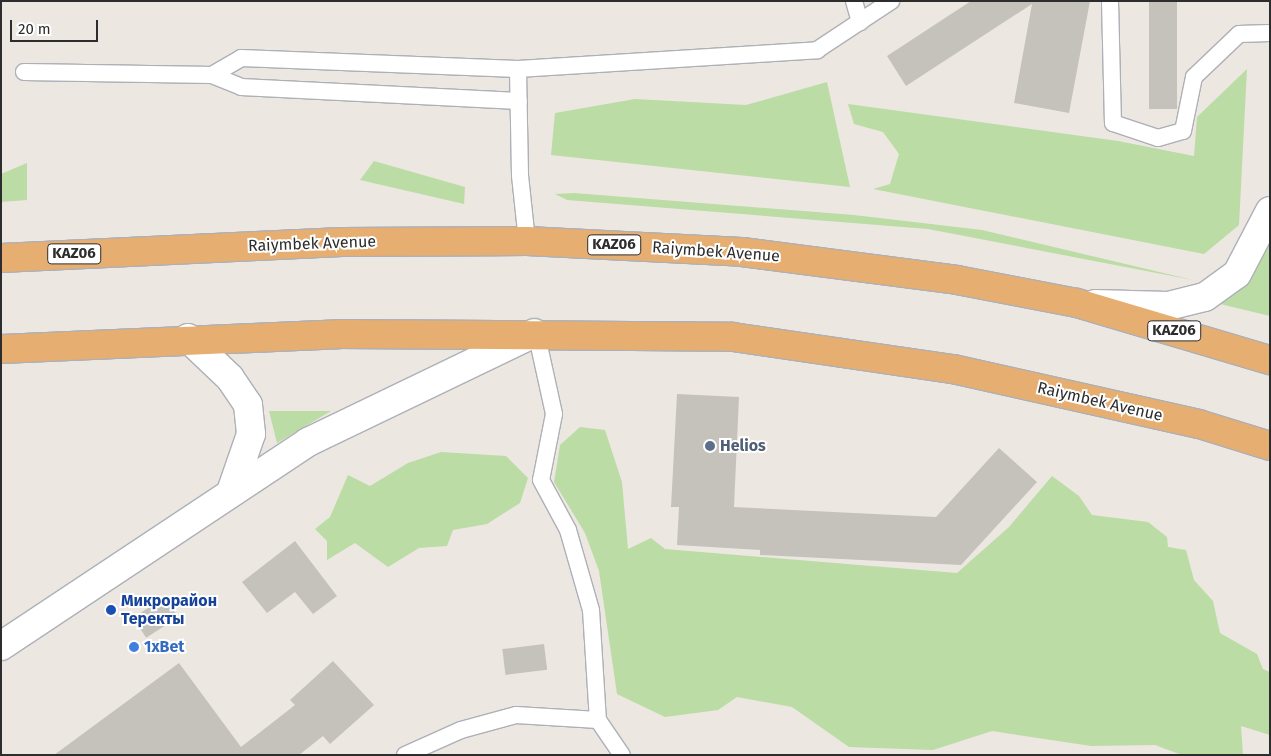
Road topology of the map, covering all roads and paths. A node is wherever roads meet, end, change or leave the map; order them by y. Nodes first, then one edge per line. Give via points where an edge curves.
1 (854, 1) edge
2 (891, 1) edge
3 (1110, 1) edge
4 (860, 22) junction
5 (1270, 33) edge
6 (518, 69) junction
7 (24, 72) dead end
8 (212, 75) junction
9 (519, 101) junction
10 (1270, 212) edge
11 (527, 241) junction
12 (1, 258) edge
13 (1077, 304) junction
14 (536, 332) junction
15 (188, 338) junction
16 (1, 349) edge
17 (1270, 360) edge
18 (1270, 446) edge
19 (232, 489) junction
20 (1, 646) edge
21 (598, 720) junction
22 (406, 755) edge
23 (622, 755) edge

1 - 4 lane
2 - 4 lane
3 - 5 lane via 1113,123 1158,138 1183,131 1194,76 1239,34
4 - 6 lane via 817,50
6 - 8 lane via 241,58
6 - 9 lane
7 - 8 lane
8 - 9 lane via 241,88
9 - 11 lane
10 - 13 main road via 1237,274 1204,297 1168,306
11 - 12 highway, Raiymbek Avenue / KАZ06 via 342,242
11 - 13 highway, Raiymbek Avenue / KАZ06 via 742,252 957,280
13 - 17 highway, Raiymbek Avenue / KАZ06
14 - 15 highway, Raiymbek Avenue
14 - 18 highway, Raiymbek Avenue via 733,337 953,369 1199,424
14 - 19 main road via 308,442
14 - 21 lane via 554,414 541,480 568,530 591,610
15 - 16 highway, Raiymbek Avenue
15 - 19 main road via 230,378 248,405 251,434
19 - 20 main road
21 - 22 lane via 516,715 461,730
21 - 23 lane

